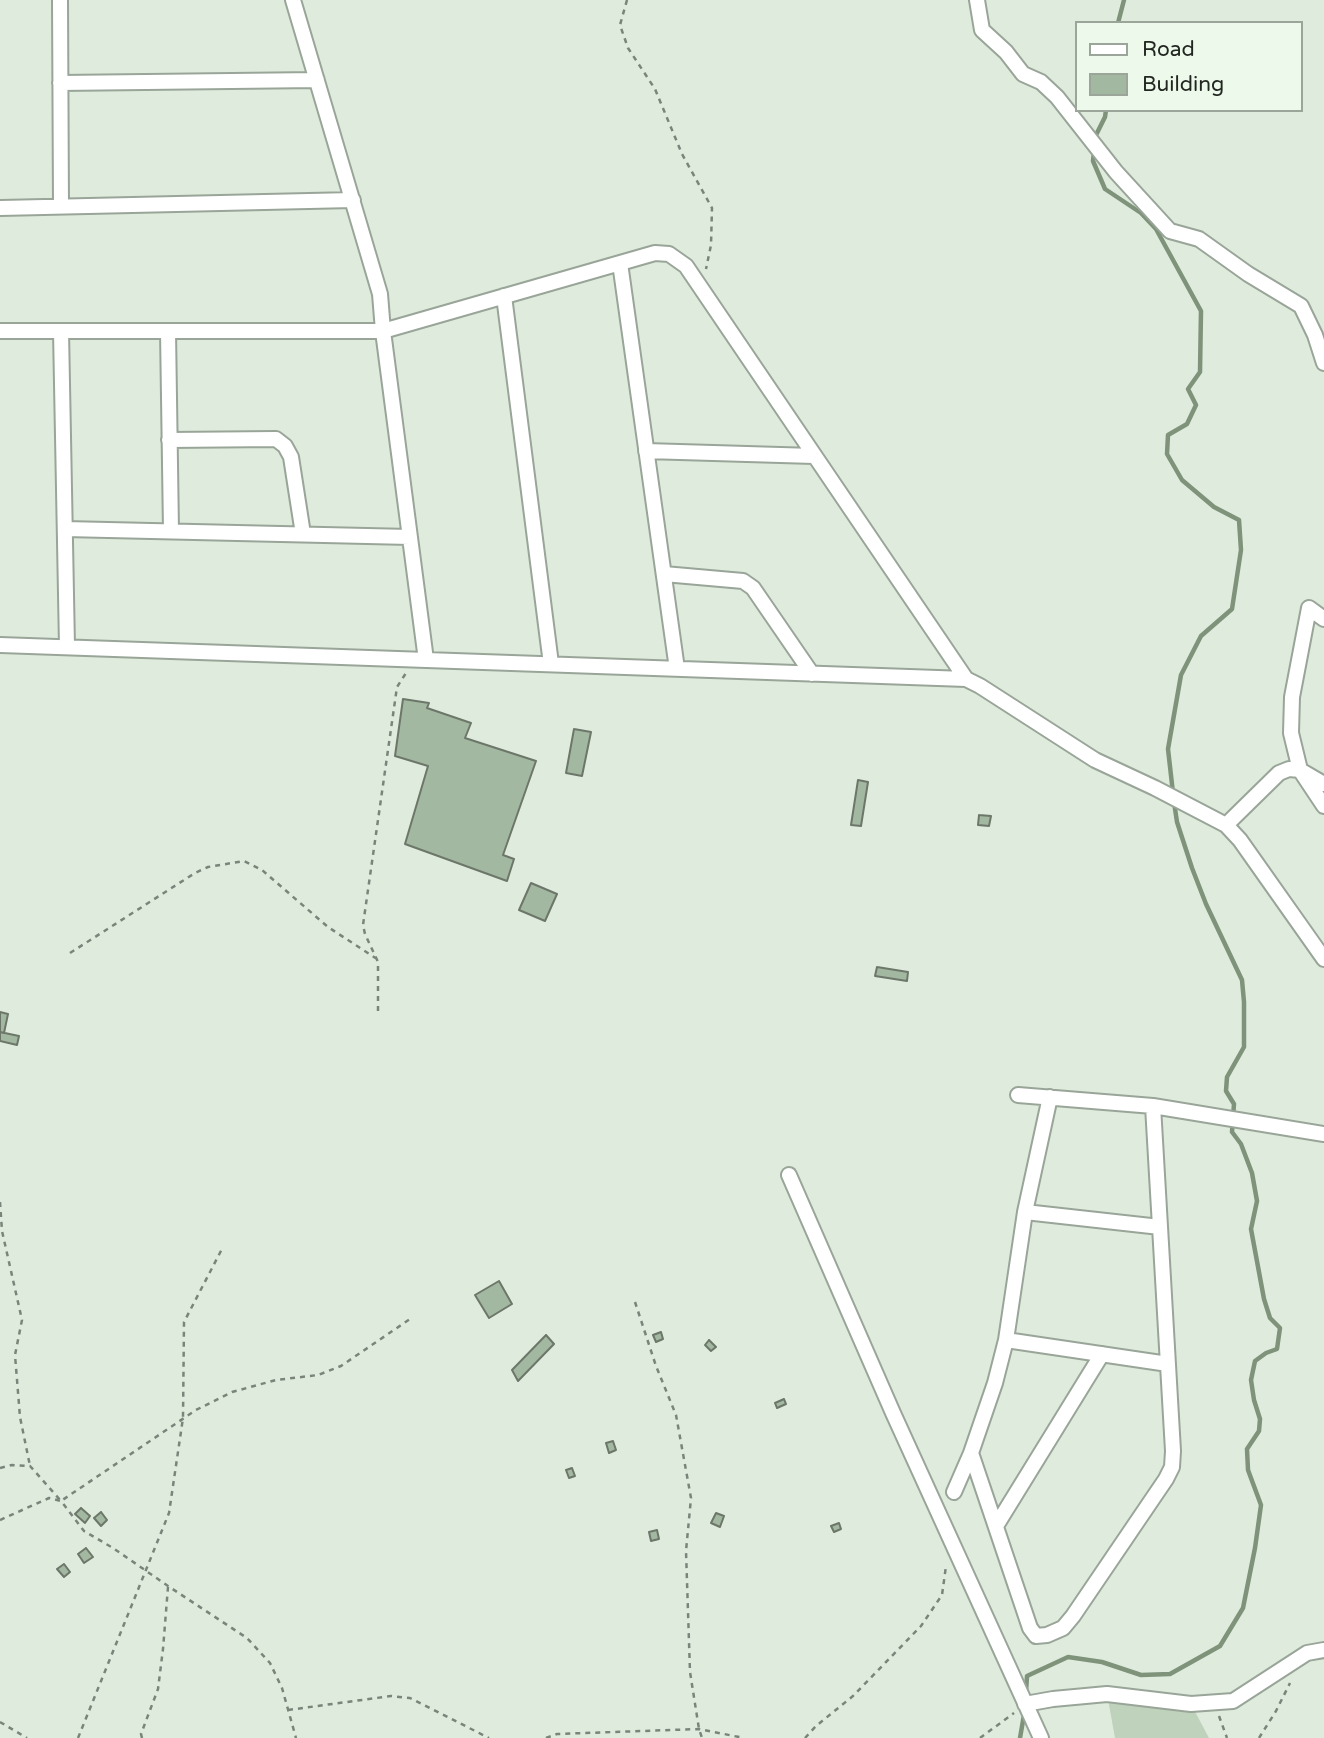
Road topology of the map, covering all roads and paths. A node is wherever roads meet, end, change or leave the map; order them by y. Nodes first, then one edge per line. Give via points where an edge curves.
1 (60, 0) edge
2 (293, 0) edge
3 (628, 0) edge
4 (977, 0) edge
5 (317, 80) junction
6 (61, 83) junction
7 (353, 200) junction
8 (61, 206) junction
9 (0, 208) edge
10 (620, 263) junction
11 (702, 290) junction
12 (504, 296) junction
13 (0, 331) edge
14 (61, 331) junction
15 (168, 331) junction
16 (383, 331) junction
17 (1324, 363) edge
18 (169, 440) junction
19 (646, 452) junction
20 (814, 456) junction
21 (65, 529) junction
22 (171, 531) junction
23 (303, 534) junction
24 (410, 537) junction
25 (664, 574) junction
26 (1324, 619) edge
27 (0, 645) edge
28 (67, 647) junction
29 (420, 660) junction
30 (551, 664) junction
31 (677, 669) junction
32 (812, 674) junction
33 (966, 679) junction
34 (1300, 770) junction
35 (1324, 784) edge
36 (1324, 806) edge
37 (1226, 825) junction
38 (70, 953) dead end
39 (1324, 958) edge
40 (377, 959) junction
41 (378, 1011) dead end
42 (1018, 1095) dead end
43 (1050, 1097) junction
44 (1153, 1106) junction
45 (1324, 1134) edge
46 (789, 1175) dead end
47 (0, 1202) edge
48 (1025, 1212) junction
49 (1160, 1227) junction
50 (223, 1247) dead end
51 (635, 1302) dead end
52 (413, 1317) dead end
53 (1006, 1340) junction
54 (1102, 1354) junction
55 (1168, 1364) junction
56 (183, 1418) junction
57 (971, 1453) junction
58 (30, 1466) junction
59 (0, 1468) edge
60 (954, 1492) dead end
61 (61, 1501) junction
62 (0, 1520) edge
63 (996, 1526) junction
64 (950, 1539) junction
65 (146, 1571) junction
66 (168, 1587) junction
67 (1324, 1650) edge
68 (1291, 1681) dead end
69 (1026, 1704) junction
70 (288, 1710) junction
71 (0, 1722) edge
72 (699, 1729) junction
73 (16, 1732) junction
74 (16, 1738) edge
75 (27, 1738) edge
76 (78, 1738) edge
77 (142, 1738) edge
78 (296, 1738) edge
79 (489, 1738) edge
80 (546, 1738) edge
81 (702, 1738) edge
82 (744, 1738) edge
83 (805, 1738) edge
84 (981, 1738) edge
85 (1041, 1738) edge
86 (1259, 1738) edge

1 - 6 street
2 - 5 street
3 - 11 path via 620,25 628,47 655,89 682,154 712,208
4 - 17 street via 982,30 1023,74 1057,97 1170,231 1199,239 1301,306
5 - 6 street
5 - 7 street
6 - 8 street
7 - 8 street
7 - 16 street via 377,280
8 - 9 street
10 - 11 street via 668,254 686,266
10 - 12 street
10 - 19 street
11 - 20 street
12 - 16 street
12 - 30 street
13 - 14 street
14 - 15 street
14 - 21 street
15 - 16 street
15 - 18 street
16 - 24 street
18 - 22 street
18 - 23 street via 276,439 291,457
19 - 20 street
19 - 25 street
20 - 33 street
21 - 22 street
21 - 28 street
22 - 23 street
23 - 24 street
24 - 29 street
25 - 31 street
25 - 32 street via 743,581 754,588
26 - 34 street via 1308,608 1292,697 1291,733
27 - 28 street
28 - 29 street
29 - 30 street
29 - 40 path via 397,687 363,925
30 - 31 street
31 - 32 street
32 - 33 street
33 - 37 street via 1095,760
34 - 35 street
34 - 36 street
34 - 37 street via 1279,773
37 - 39 street
38 - 40 path via 195,873 244,861
40 - 41 path
42 - 43 street
43 - 44 street
43 - 48 street
44 - 45 street
44 - 49 street
46 - 64 street
47 - 58 path via 22,1320 15,1355
48 - 49 street
48 - 53 street
49 - 55 street
50 - 56 path via 184,1322
51 - 72 path via 676,1415 691,1498 686,1551 690,1672
52 - 56 path via 341,1366 232,1392
53 - 54 street
53 - 57 street
54 - 55 street
54 - 63 street
55 - 63 street via 1172,1467 1063,1628 1036,1636 1030,1628
56 - 61 path
56 - 65 path via 169,1513
57 - 60 street
57 - 63 street
58 - 59 path
58 - 61 path
61 - 62 path via 49,1498
61 - 65 path via 84,1531
64 - 69 street
64 - 83 path via 942,1595 921,1626
65 - 66 path
65 - 76 path
66 - 70 path via 247,1637 270,1663
66 - 77 path via 158,1689
67 - 69 street via 1307,1653 1233,1701 1191,1704 1107,1694
68 - 86 path
69 - 84 path
69 - 85 street
70 - 78 path
70 - 79 path via 391,1696 410,1698
71 - 73 path
72 - 80 path
72 - 81 path
72 - 82 path
73 - 74 path
73 - 75 path

